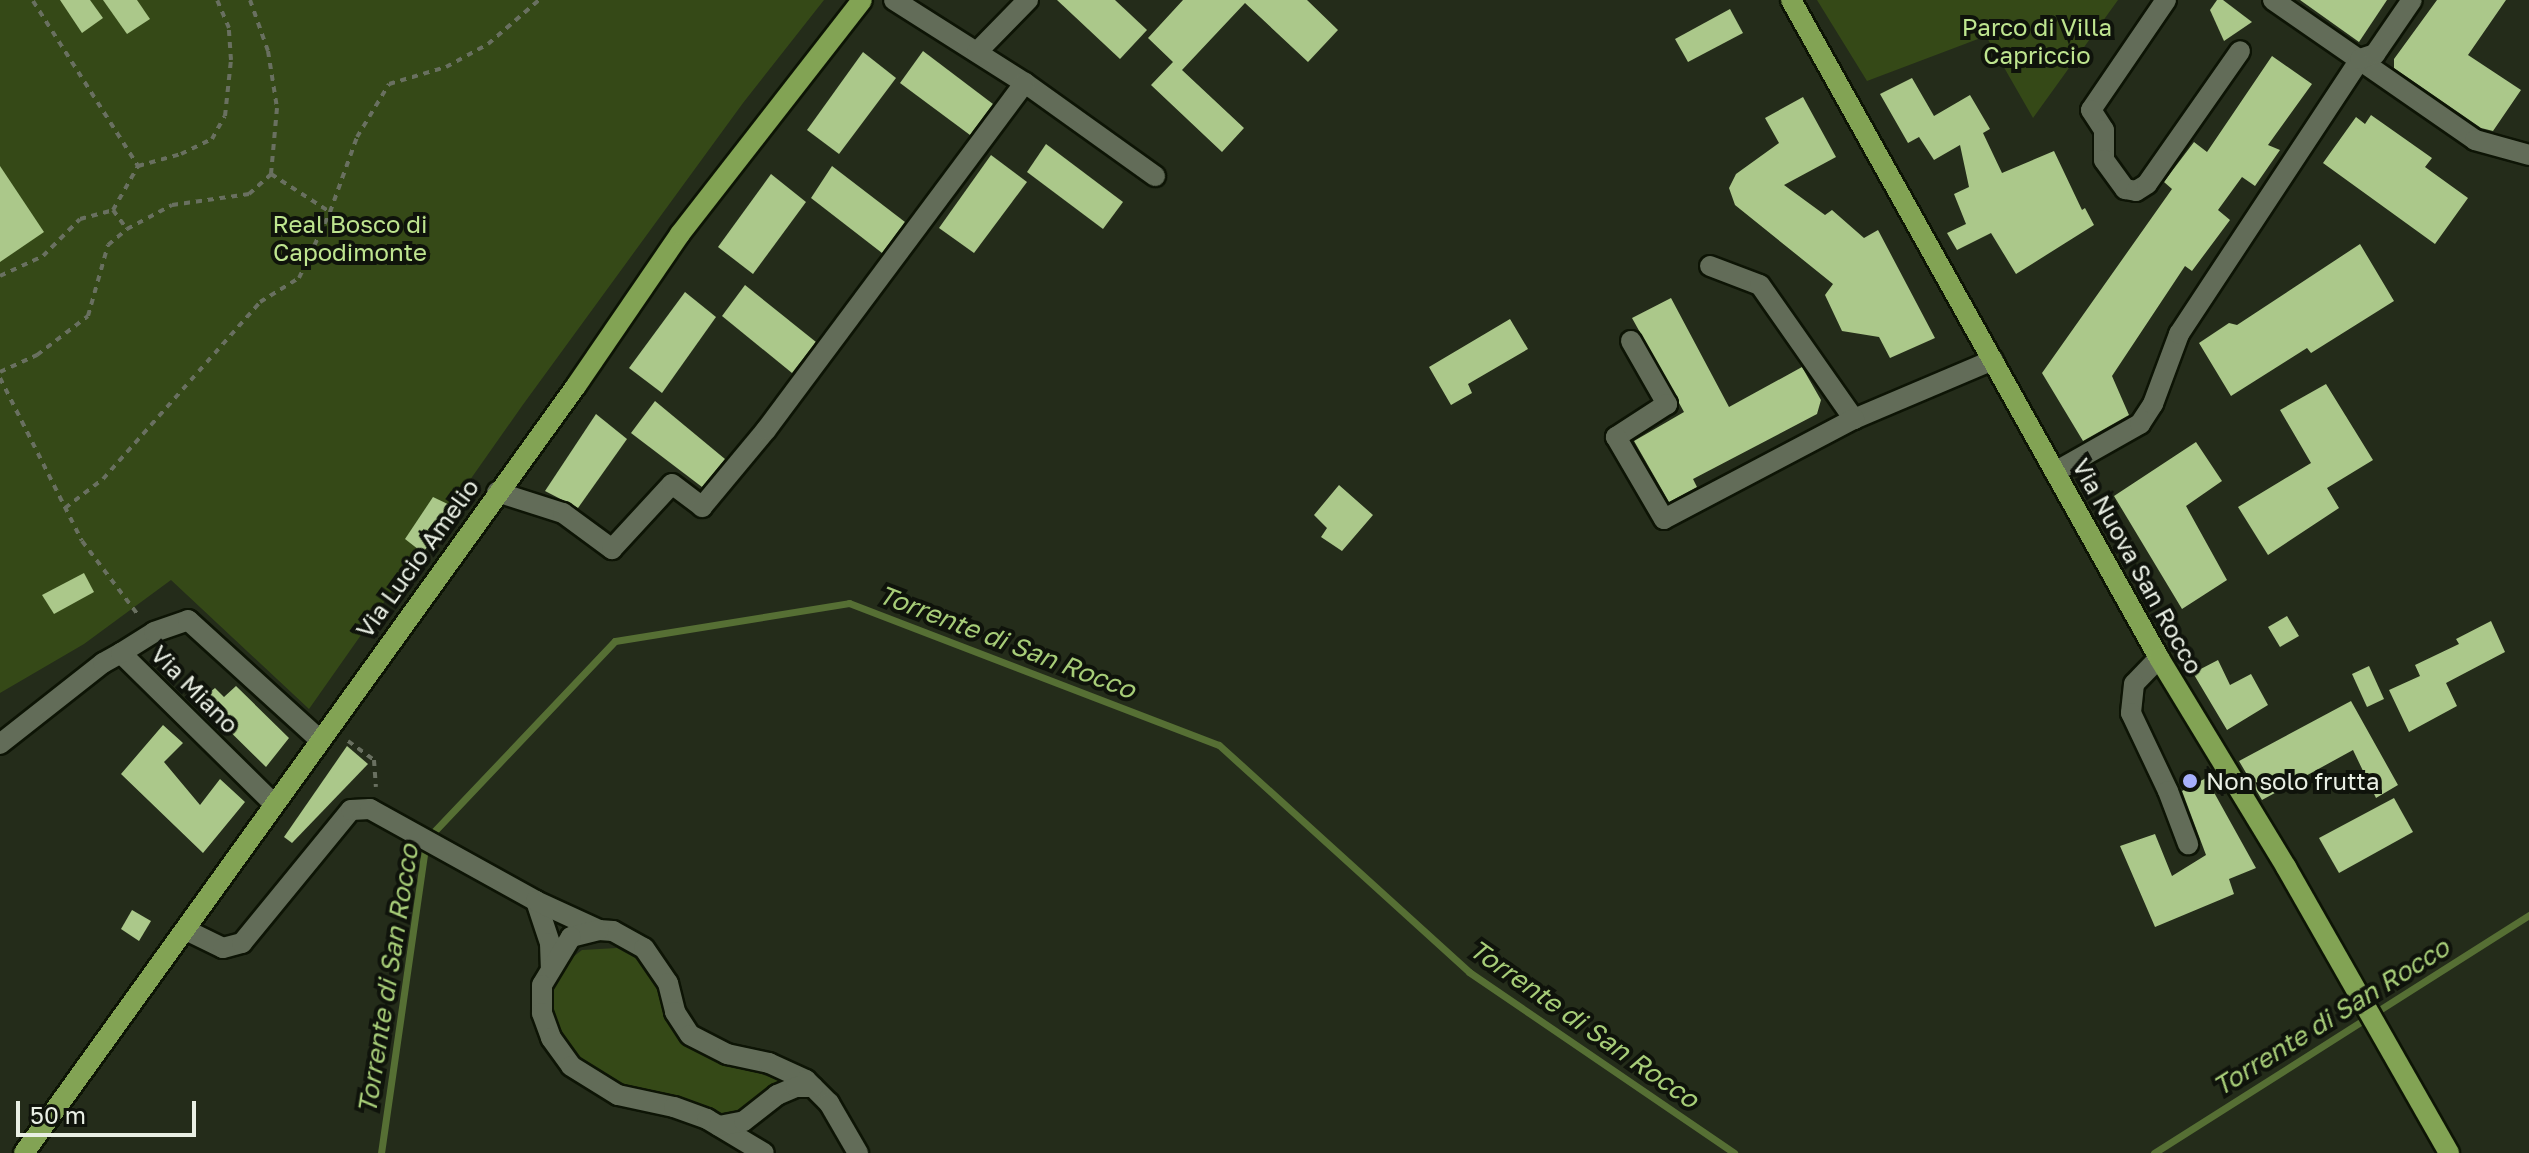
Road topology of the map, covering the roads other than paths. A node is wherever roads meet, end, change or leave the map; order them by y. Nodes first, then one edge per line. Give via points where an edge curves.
1 (862, 0) edge
2 (894, 0) edge
3 (1028, 0) edge
4 (1791, 0) edge
5 (2166, 0) edge
6 (2273, 0) edge
7 (2412, 0) edge
8 (2240, 51) dead end
9 (977, 52) junction
10 (2360, 59) junction
11 (1025, 83) junction
12 (2529, 155) edge
13 (1155, 176) dead end
14 (1710, 266) dead end
15 (1631, 341) dead end
16 (1993, 360) junction
17 (1854, 419) junction
18 (2055, 472) junction
19 (497, 492) junction
20 (121, 653) junction
21 (2159, 658) junction
22 (319, 739) junction
23 (0, 744) edge
24 (274, 804) junction
25 (2188, 844) dead end
26 (536, 901) junction
27 (186, 930) junction
28 (599, 930) junction
29 (551, 969) junction
30 (813, 1087) junction
31 (719, 1126) junction
32 (24, 1153) edge
33 (764, 1153) edge
34 (858, 1153) edge
35 (2449, 1153) edge

1 - 19 main road, Via Lucio Amelio via 690,221
2 - 9 street
3 - 9 street
4 - 16 main road, Via Nuova San Rocco
5 - 8 street via 2091,110 2104,130 2104,160 2125,189 2136,191 2147,184
6 - 10 street
7 - 10 street via 2375,54
9 - 11 street
10 - 12 street via 2475,140
10 - 18 street via 2179,334 2140,424
11 - 13 street
11 - 19 street via 766,430 702,507 672,484 612,549 563,513
14 - 17 street via 1760,285
15 - 17 street via 1667,404 1616,437 1664,519
16 - 17 street
16 - 18 main road, Via Nuova San Rocco
18 - 21 main road, Via Nuova San Rocco
19 - 22 main road, Via Lucio Amelio
20 - 22 street, Via Miano via 154,632 188,620
20 - 23 street
20 - 24 street, Via Miano
21 - 25 street via 2134,684 2131,713
21 - 35 main road, Via Nuova San Rocco via 2310,907
22 - 24 main road, Via Lucio Amelio
24 - 27 main road, Via Lucio Amelio
26 - 27 street via 373,800 351,810 242,943 223,948
26 - 28 street
26 - 29 street via 550,943
27 - 32 main road, Via Lucio Amelio
28 - 29 street via 571,937
28 - 30 street via 613,931 644,948 668,983 675,1012 690,1035 727,1054 769,1063
29 - 31 street via 542,985 542,1013 551,1038 571,1066 618,1095 674,1107
30 - 31 street via 796,1087 744,1121
30 - 34 street via 829,1103
31 - 33 street

